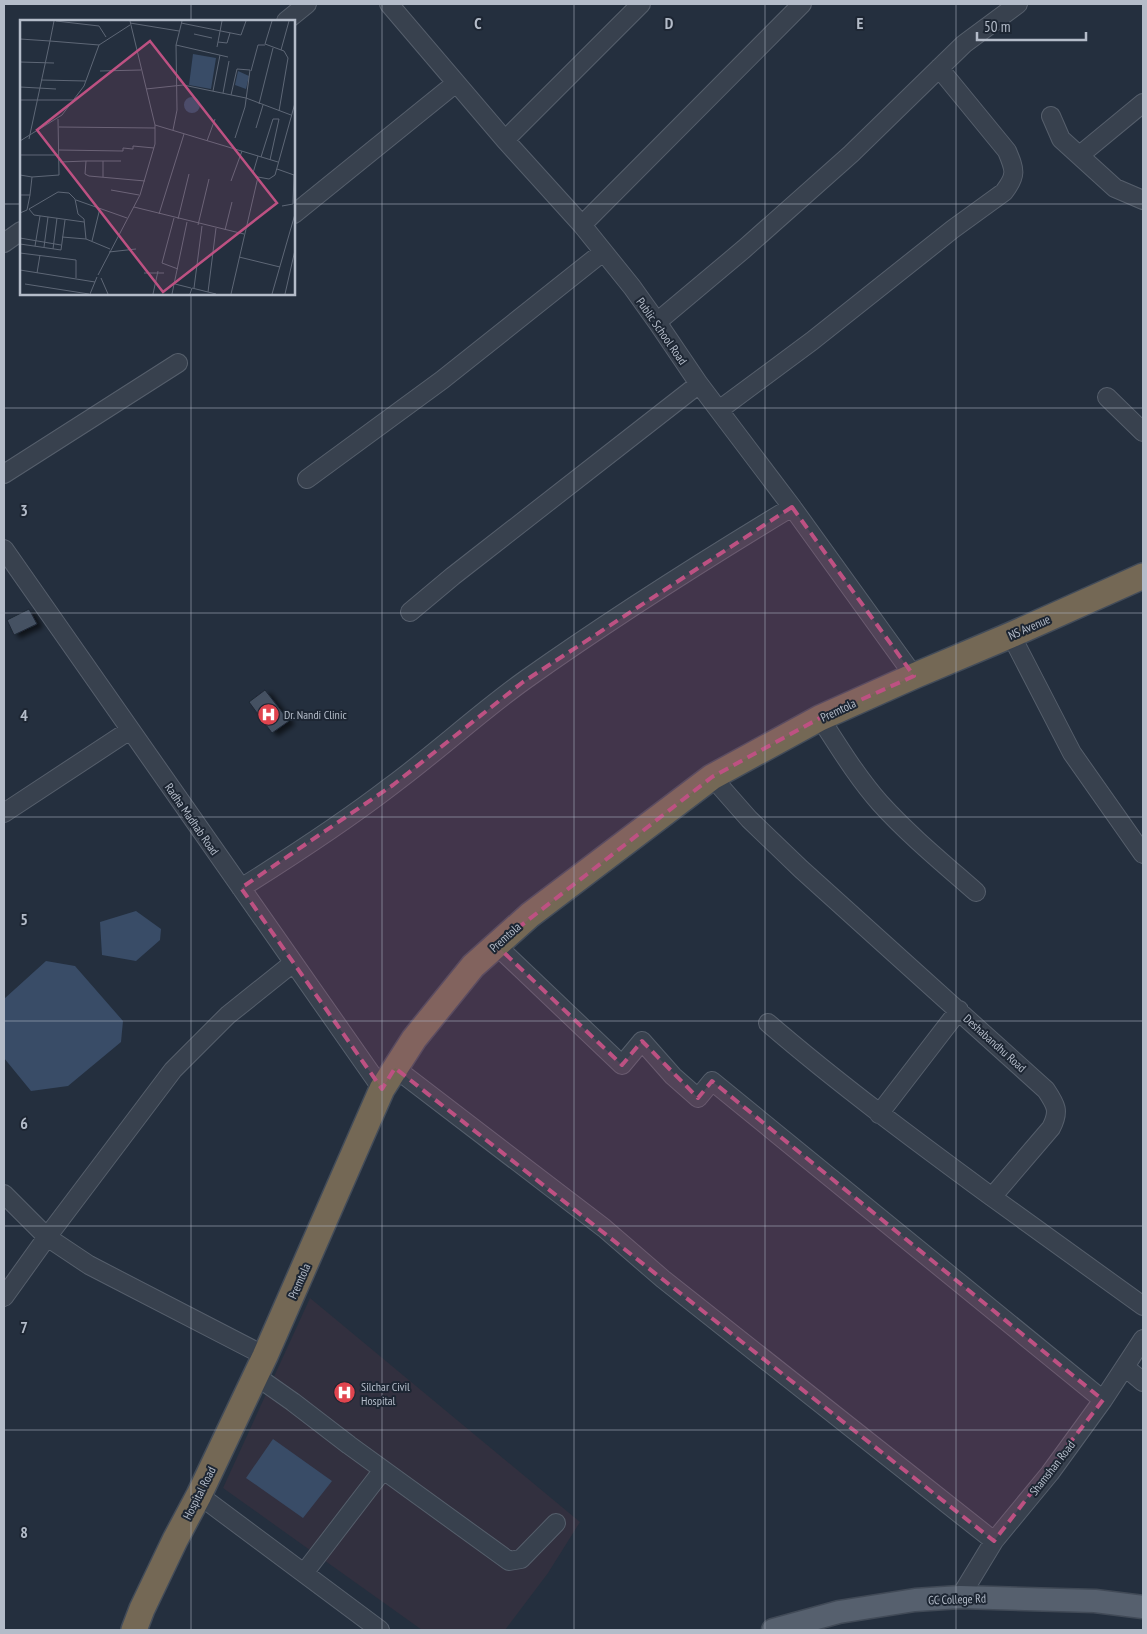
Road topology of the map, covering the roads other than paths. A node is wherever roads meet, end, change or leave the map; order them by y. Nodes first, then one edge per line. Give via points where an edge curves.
1 (307, 4) edge
2 (389, 4) edge
3 (641, 4) edge
4 (802, 4) edge
5 (1018, 4) edge
6 (287, 20) edge
7 (939, 68) junction
8 (456, 82) junction
9 (1143, 103) edge
10 (1051, 116) dead end
11 (506, 140) junction
12 (1080, 156) junction
13 (1143, 200) edge
14 (295, 213) edge
15 (582, 225) junction
16 (20, 232) edge
17 (4, 243) edge
18 (603, 252) junction
19 (658, 322) junction
20 (178, 363) dead end
21 (699, 384) junction
22 (1107, 397) dead end
23 (719, 410) junction
24 (1143, 432) edge
25 (4, 474) edge
26 (307, 479) dead end
27 (792, 507) junction
28 (4, 549) edge
29 (1143, 576) edge
30 (410, 612) dead end
31 (1011, 635) junction
32 (914, 676) junction
33 (820, 718) junction
34 (130, 730) junction
35 (712, 777) junction
36 (4, 813) edge
37 (1138, 834) edge
38 (1143, 854) edge
39 (241, 888) junction
40 (976, 892) dead end
41 (496, 945) junction
42 (293, 963) junction
43 (959, 1010) junction
44 (768, 1023) dead end
45 (395, 1068) junction
46 (382, 1089) junction
47 (879, 1114) junction
48 (4, 1194) edge
49 (992, 1198) junction
50 (47, 1237) junction
51 (4, 1297) edge
52 (1143, 1306) edge
53 (1143, 1339) edge
54 (260, 1366) junction
55 (1125, 1367) junction
56 (1143, 1382) edge
57 (1103, 1400) junction
58 (383, 1470) junction
59 (199, 1495) junction
60 (556, 1523) dead end
61 (994, 1541) junction
62 (304, 1572) junction
63 (960, 1596) junction
64 (1143, 1607) edge
65 (134, 1630) edge
66 (380, 1630) edge
67 (773, 1630) edge

1 - 6 street
2 - 8 street, Public School Road
3 - 11 street
4 - 15 street
5 - 7 street via 964,44
7 - 19 street via 851,154
7 - 23 street via 1007,151 1014,166 1010,185
8 - 11 street, Public School Road
8 - 14 street
9 - 12 street
10 - 12 street via 1061,139
11 - 15 street, Public School Road
12 - 13 street via 1115,188
15 - 18 street, Public School Road
16 - 17 street
18 - 19 street, Public School Road
18 - 26 street via 442,380
19 - 21 street, Public School Road
20 - 25 street
21 - 23 street, Public School Road
21 - 30 street
22 - 24 street
23 - 27 street, Public School Road
27 - 32 street, Public School Road
27 - 39 street via 664,587 524,682 393,786 323,836
28 - 34 street, Radha Madhab Road
29 - 31 highway, NS Avenue
31 - 32 highway, NS Avenue
31 - 37 street via 1072,753
32 - 33 highway, Premtola
33 - 35 highway, Premtola
33 - 40 street via 879,802
34 - 36 street
34 - 39 street, Radha Madhab Road
35 - 41 highway, Premtola via 593,866
35 - 43 street, Deshabandhu Road via 762,832
37 - 38 street
39 - 42 street, Radha Madhab Road
41 - 45 highway, Premtola via 473,966 414,1039
41 - 57 street via 622,1065 642,1042 698,1098 712,1081
42 - 46 street, Radha Madhab Road
42 - 50 street via 228,1015 173,1070
43 - 47 street
43 - 49 street, Deshabandhu Road via 1046,1090 1057,1112 1051,1128
44 - 47 street
45 - 46 highway, Premtola
45 - 61 street via 596,1222 671,1286
46 - 54 highway, Premtola
47 - 49 street
48 - 50 street
49 - 52 street
50 - 51 street
50 - 54 street
53 - 55 street, Shamshan Road
54 - 58 street via 293,1402
54 - 59 highway, Hospital Road
55 - 56 street
55 - 57 street, Shamshan Road
57 - 61 street, Shamshan Road via 1050,1473
58 - 60 street via 509,1561 520,1559
58 - 62 street
59 - 62 street
59 - 65 highway, Hospital Road
61 - 63 street, Shamshan Road
62 - 66 street
63 - 64 main road, GC College Rd via 1095,1601
63 - 67 main road, GC College Rd via 839,1612

